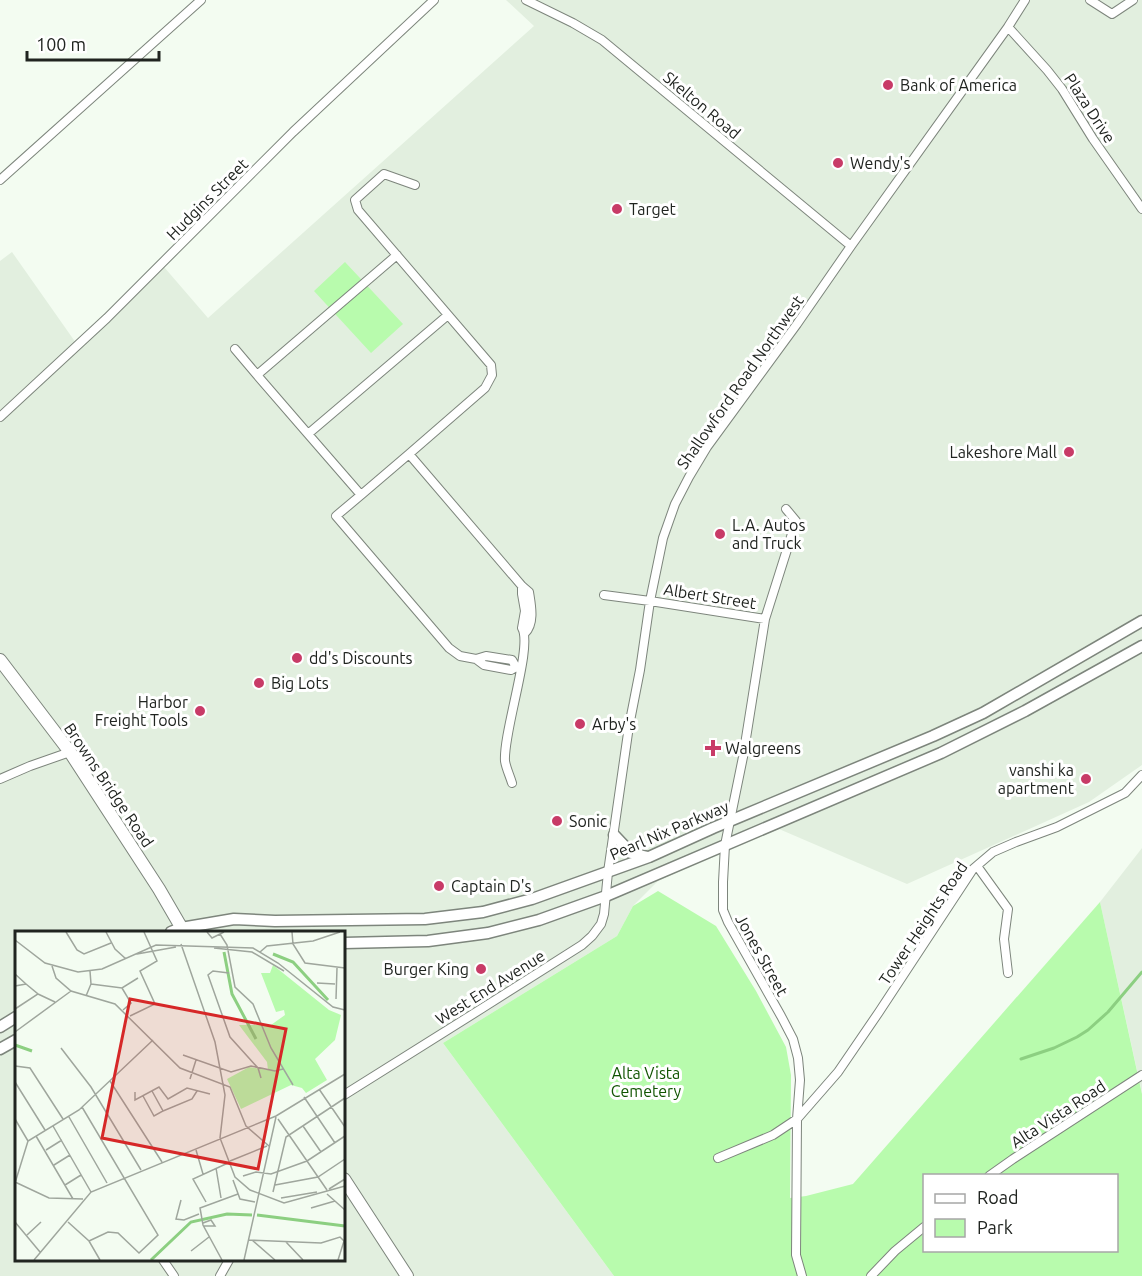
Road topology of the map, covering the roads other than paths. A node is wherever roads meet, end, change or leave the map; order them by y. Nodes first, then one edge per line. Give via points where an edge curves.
1 (201, 0) edge
2 (434, 0) edge
3 (526, 0) edge
4 (1025, 0) edge
5 (1090, 0) edge
6 (1133, 0) edge
7 (1008, 27) junction
8 (0, 180) edge
9 (415, 185) dead end
10 (1142, 209) edge
11 (851, 246) junction
12 (397, 255) junction
13 (448, 315) junction
14 (235, 349) dead end
15 (257, 375) junction
16 (0, 417) edge
17 (308, 434) junction
18 (409, 454) junction
19 (361, 495) junction
20 (786, 509) dead end
21 (604, 595) dead end
22 (650, 601) junction
23 (765, 619) junction
24 (1142, 621) edge
25 (1142, 646) edge
26 (498, 658) junction
27 (476, 659) junction
28 (0, 660) edge
29 (497, 668) junction
30 (519, 668) junction
31 (70, 752) junction
32 (1142, 775) edge
33 (0, 779) edge
34 (512, 783) dead end
35 (731, 821) junction
36 (614, 835) junction
37 (726, 845) junction
38 (649, 857) junction
39 (977, 866) junction
40 (608, 872) junction
41 (606, 896) junction
42 (179, 931) edge
43 (345, 943) edge
44 (1008, 973) dead end
45 (15, 1018) edge
46 (0, 1027) edge
47 (15, 1042) edge
48 (0, 1049) edge
49 (1142, 1075) edge
50 (345, 1094) edge
51 (797, 1119) junction
52 (718, 1158) dead end
53 (992, 1174) edge
54 (345, 1181) edge
55 (923, 1228) edge
56 (164, 1261) edge
57 (228, 1261) edge
58 (174, 1276) edge
59 (220, 1276) edge
60 (407, 1276) edge
61 (802, 1276) edge
62 (871, 1276) edge

1 - 8 street
2 - 16 street, Hudgins Street
3 - 11 street, Skelton Road via 602,40
4 - 7 street, Shallowford Road Northwest
5 - 6 street via 1112,14
7 - 10 street, Plaza Drive via 1062,89
7 - 11 street, Shallowford Road Northwest
9 - 12 street via 384,174 355,200 358,210
11 - 22 street, Shallowford Road Northwest via 689,477 663,538
12 - 13 street
12 - 15 street
13 - 17 street
13 - 18 street via 491,365 492,375 485,388
14 - 15 street
15 - 17 street
17 - 19 street
18 - 19 street
18 - 30 street via 529,592 529,629
19 - 27 street via 336,516 449,648 460,656
20 - 23 street, Jones Street via 796,521
21 - 22 street, Albert Street
22 - 23 street, Albert Street
22 - 36 street, Shallowford Road Northwest
23 - 35 street, Jones Street
24 - 35 main road, Pearl Nix Parkway via 983,713
25 - 37 main road via 940,753
26 - 27 street
26 - 29 street
26 - 30 street via 512,660
27 - 29 street
28 - 31 main road, Browns Bridge Road
29 - 30 street
30 - 34 street via 505,762
31 - 33 street
31 - 42 main road, Browns Bridge Road via 159,888
32 - 39 street, Tower Heights Road via 1125,793 1057,827 993,852
35 - 37 street, Jones Street
35 - 38 main road, Pearl Nix Parkway
36 - 38 main road via 631,853
36 - 40 street, Shallowford Road Northwest
37 - 41 main road
37 - 51 street, Jones Street via 723,910 792,1039 800,1080
38 - 40 main road, Pearl Nix Parkway
39 - 44 street via 1008,909 1004,939
39 - 51 street, Tower Heights Road via 838,1072
40 - 41 street, West End Avenue
40 - 42 main road, Pearl Nix Parkway via 483,912 425,919 234,919
41 - 43 main road via 488,933
41 - 50 street, West End Avenue via 601,924 582,945
45 - 46 main road
47 - 48 main road
49 - 53 street, Alta Vista Road
51 - 52 street, Tower Heights Road via 773,1135
51 - 61 street, Jones Street via 796,1255
54 - 60 main road
55 - 62 street
56 - 58 street
57 - 59 street

